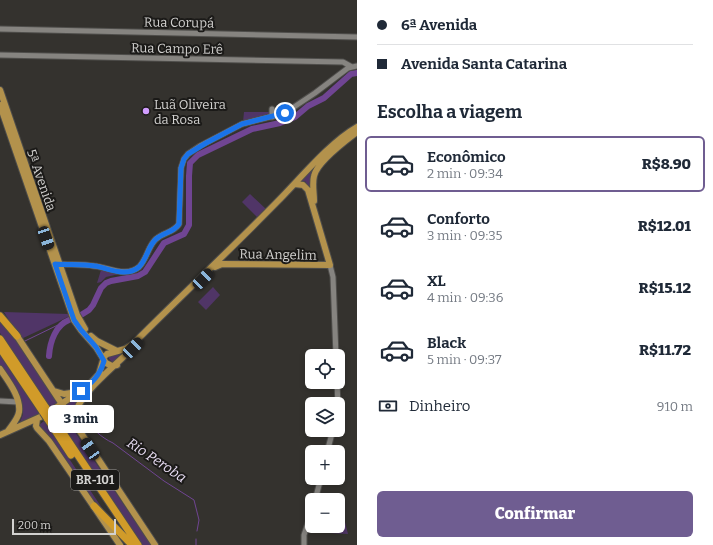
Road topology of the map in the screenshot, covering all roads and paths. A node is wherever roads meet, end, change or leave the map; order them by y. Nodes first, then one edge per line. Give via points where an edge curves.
1 (0, 29) edge
2 (357, 36) edge
3 (0, 55) edge
4 (355, 67) edge
5 (0, 90) edge
6 (0, 105) edge
7 (272, 109) dead end
8 (272, 117) junction
9 (357, 127) edge
10 (357, 132) edge
11 (295, 184) junction
12 (315, 211) junction
13 (57, 264) junction
14 (330, 265) junction
15 (0, 311) edge
16 (0, 316) edge
17 (17, 336) junction
18 (0, 339) edge
19 (0, 348) edge
20 (336, 349) edge
21 (117, 351) junction
22 (104, 361) junction
23 (117, 364) junction
24 (0, 369) edge
25 (54, 391) junction
26 (81, 391) junction
27 (0, 401) edge
28 (18, 402) junction
29 (62, 404) junction
30 (47, 413) junction
31 (37, 419) junction
32 (77, 425) junction
33 (7, 432) junction
34 (0, 435) edge
35 (94, 506) junction
36 (305, 532) edge
37 (120, 545) edge
38 (132, 545) edge
39 (138, 545) edge
40 (155, 545) edge
41 (304, 545) edge

1 - 2 street, Rua Corupá
3 - 4 street, Rua Campo Erê via 343,62
4 - 8 street via 345,70 291,110
5 - 13 main road, 5ª Avenida
6 - 13 main road, 5ª Avenida
7 - 8 street
8 - 13 street via 242,124 188,154 181,168 179,224 174,230 156,239 138,268 123,272 93,265
9 - 11 main road via 326,152
10 - 12 main road via 316,170 313,178
11 - 12 main road via 305,185
11 - 21 main road via 133,344
12 - 14 main road
13 - 21 main road, 5ª Avenida via 81,324 97,341
13 - 22 main road, 5ª Avenida via 74,320
14 - 20 street via 333,277
14 - 23 main road, Rua Angelim via 217,265
15 - 17 main road
16 - 17 highway
17 - 25 main road
18 - 30 highway, BR-101
19 - 30 highway, BR-101
21 - 22 main road via 107,354
22 - 23 main road via 110,365
22 - 26 main road via 100,374
23 - 32 main road via 80,404 76,412
24 - 28 main road
25 - 26 main road via 64,394
25 - 29 main road
26 - 29 main road
27 - 28 street
28 - 33 main road via 19,412
29 - 30 main road
29 - 32 main road
30 - 31 main road
30 - 38 highway, BR-101
30 - 39 highway, BR-101
31 - 33 main road
31 - 35 main road via 37,428 49,441
32 - 40 main road
33 - 34 main road
35 - 37 main road
35 - 38 highway
36 - 41 street

